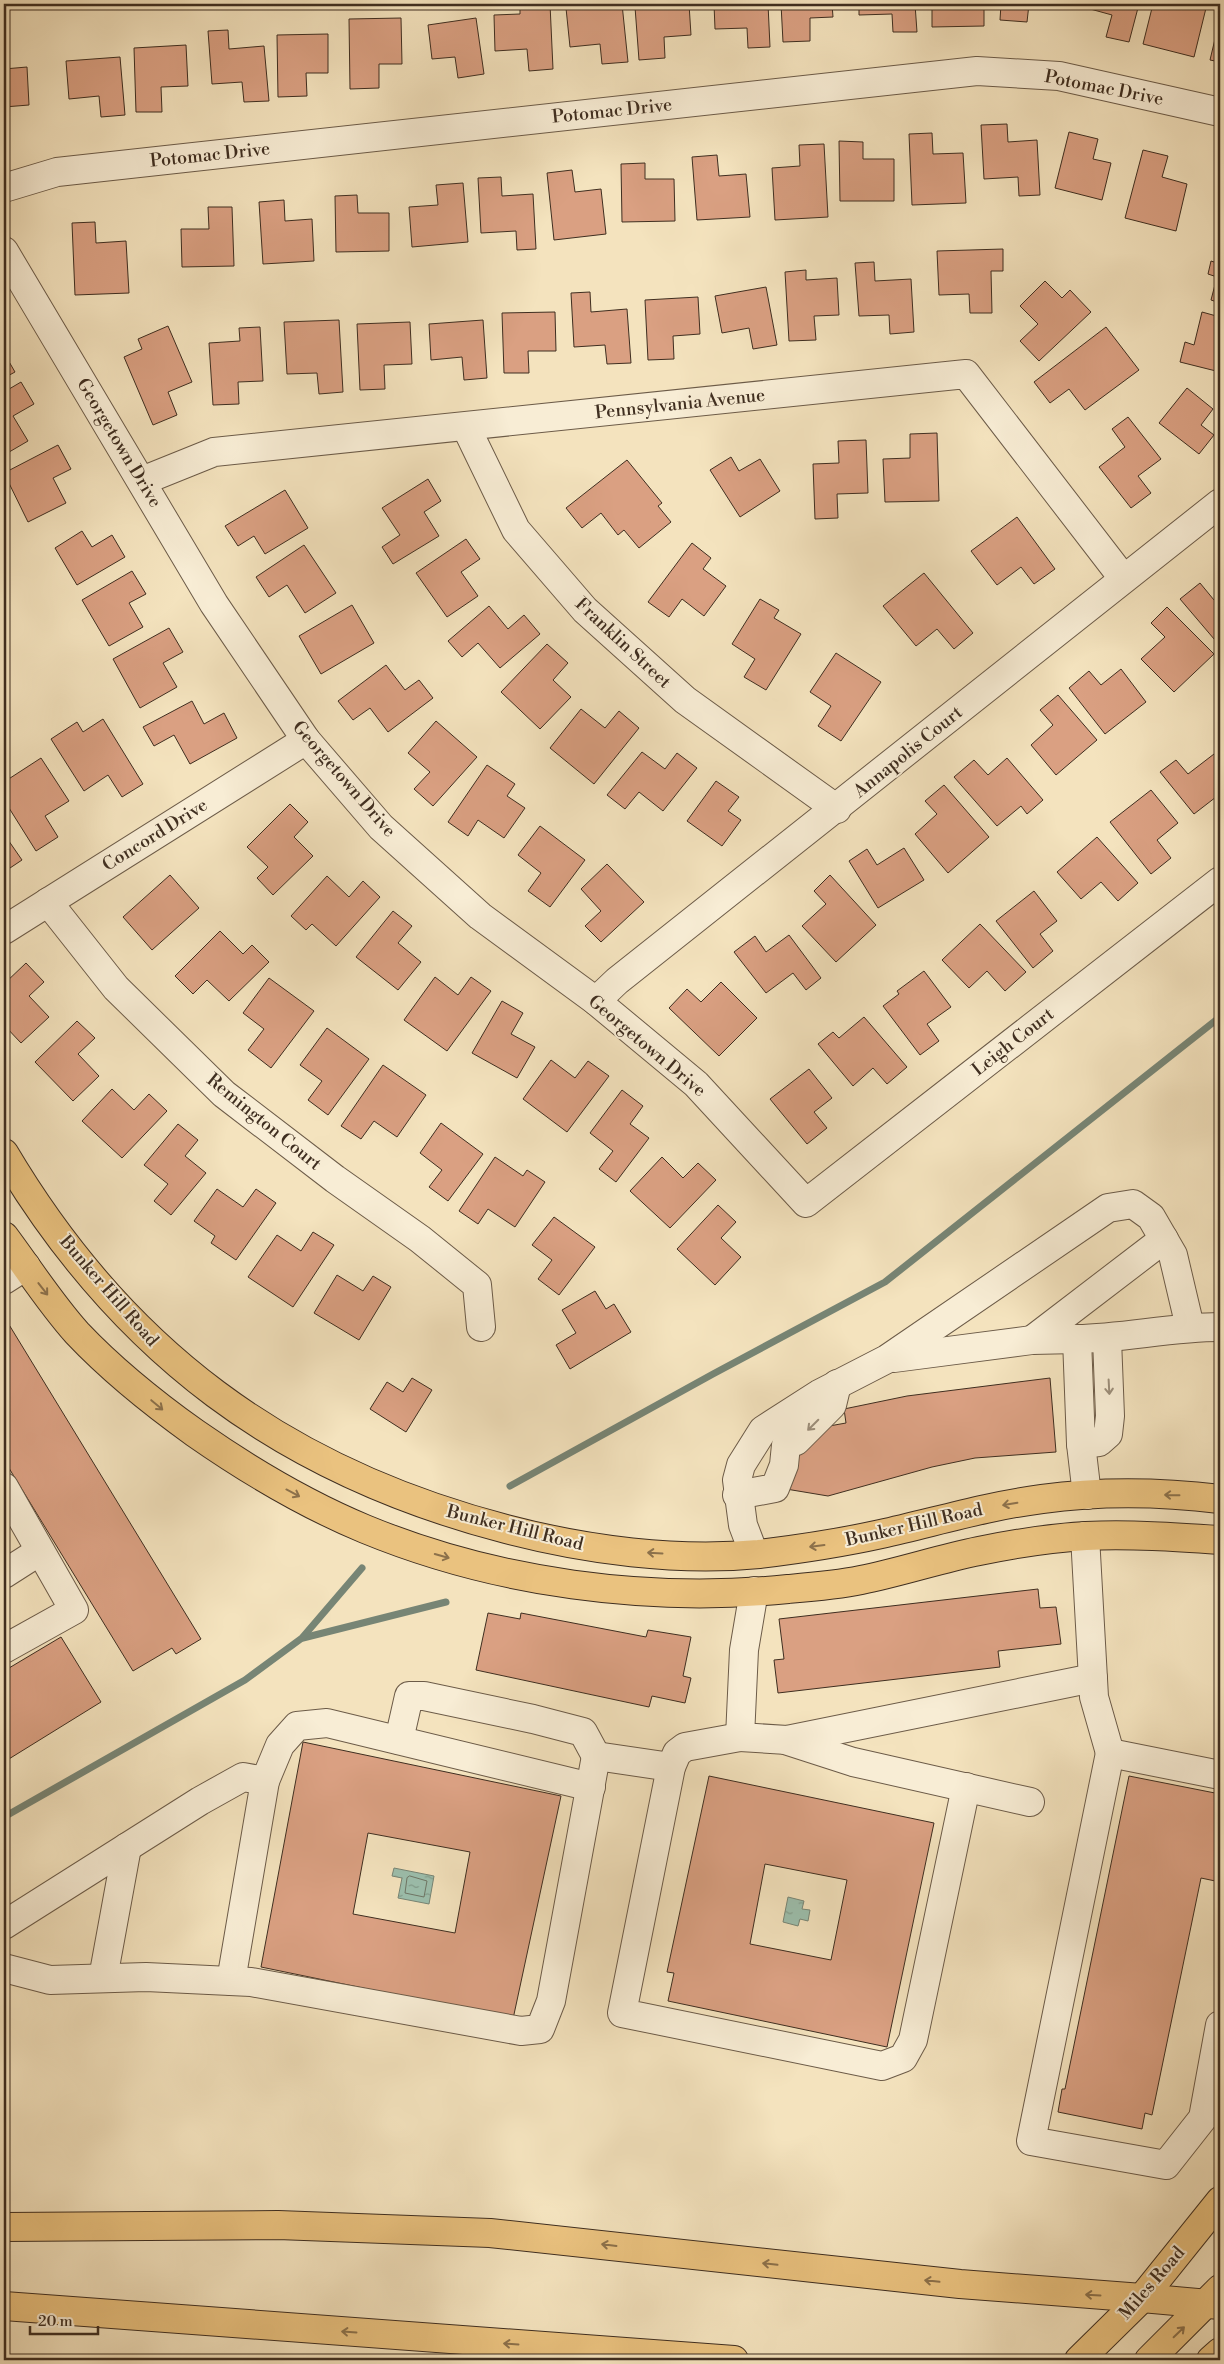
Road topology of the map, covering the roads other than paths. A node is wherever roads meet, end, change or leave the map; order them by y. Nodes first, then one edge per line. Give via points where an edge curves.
1 (1220, 112) edge
2 (4, 188) edge
3 (4, 251) edge
4 (466, 427) junction
5 (142, 480) junction
6 (1220, 503) edge
7 (1124, 578) junction
8 (306, 740) junction
9 (837, 809) junction
10 (1220, 881) edge
11 (48, 902) junction
12 (4, 930) edge
13 (596, 1001) junction
14 (4, 1153) edge
15 (806, 1204) joint
16 (4, 1236) edge
17 (1164, 1239) junction
18 (15, 1273) edge
19 (481, 1327) dead end
20 (1190, 1327) junction
21 (1220, 1327) edge
22 (1077, 1339) junction
23 (1107, 1339) junction
24 (1032, 1340) junction
25 (887, 1359) junction
26 (837, 1384) junction
27 (1081, 1444) junction
28 (737, 1495) junction
29 (1087, 1495) junction
30 (7, 1499) edge
31 (1220, 1499) edge
32 (1085, 1536) junction
33 (1220, 1540) edge
34 (40, 1551) junction
35 (754, 1554) junction
36 (4, 1574) edge
37 (754, 1591) junction
38 (4, 1649) edge
39 (1093, 1678) junction
40 (740, 1737) junction
41 (399, 1740) junction
42 (787, 1740) junction
43 (1110, 1753) junction
44 (596, 1756) junction
45 (671, 1767) junction
46 (1220, 1775) edge
47 (265, 1781) junction
48 (590, 1787) junction
49 (966, 1788) junction
50 (1030, 1802) dead end
51 (127, 1847) junction
52 (4, 1924) edge
53 (4, 1968) edge
54 (103, 1978) junction
55 (231, 1981) junction
56 (1220, 2025) edge
57 (1220, 2201) edge
58 (4, 2227) edge
59 (1142, 2298) junction
60 (1216, 2300) edge
61 (4, 2306) edge
62 (1088, 2352) edge
63 (1220, 2352) edge
64 (734, 2360) edge
65 (1150, 2360) edge
66 (1210, 2360) edge

1 - 2 street, Potomac Drive via 1059,76 977,71 57,172
3 - 5 street, Georgetown Drive
4 - 5 street, Pennsylvania Avenue via 214,452
4 - 7 street, Pennsylvania Avenue via 966,374
4 - 9 street, Franklin Street via 516,530 585,610 685,700
5 - 8 street, Georgetown Drive via 214,604
6 - 7 street, Annapolis Court
7 - 9 street, Annapolis Court
8 - 11 street, Concord Drive
8 - 13 street, Georgetown Drive via 381,827 402,846 480,916
9 - 13 street, Annapolis Court via 616,981
10 - 15 street, Leigh Court
11 - 12 street, Concord Drive
11 - 19 street, Remington Court via 116,988 224,1094 477,1285
13 - 15 street, Georgetown Drive via 696,1084
35 -> 14 main road, Bunker Hill Road via 643,1552 541,1538 465,1518 404,1497 366,1483 308,1454 192,1378 127,1317 74,1255
16 - 18 main road
17 - 20 street via 1173,1255
17 - 24 street
17 - 25 street via 1151,1217 1133,1204 1108,1208
18 -> 37 main road via 119,1373 166,1412 267,1480 350,1522 416,1548 545,1580 640,1591
20 - 21 street
20 - 23 street
22 - 23 street
22 - 24 street
22 - 27 street
23 -> 27 street via 1108,1434 1099,1442
24 - 25 street
25 - 26 street
26 - 28 street via 763,1430 741,1465
26 -> 28 street via 832,1404 796,1441 786,1445 784,1464 774,1488
27 - 29 street
28 - 35 street via 743,1525
31 -> 29 main road, Bunker Hill Road
29 - 32 main road
29 -> 35 main road, Bunker Hill Road via 1043,1498 828,1545
30 - 34 street
32 - 33 main road
32 - 37 main road via 979,1551 858,1580
32 - 39 street
34 - 36 street
34 - 38 street via 74,1610
35 - 37 main road
37 - 40 street via 744,1650
39 - 42 street
39 - 43 street via 1094,1697
40 - 42 street
40 - 45 street via 686,1747 677,1753
41 - 44 street via 410,1696 424,1696 583,1732
41 - 47 street via 327,1723 297,1726 280,1745
41 - 48 street
42 - 49 street via 853,1762
43 - 46 street
43 - 56 street via 1031,2141 1166,2165 1202,2118
44 - 45 street
44 - 48 street
45 - 49 street via 622,2013 882,2066 903,2058 913,2040
47 - 51 street via 243,1777
47 - 55 street
48 - 55 street via 551,2001 540,2029 522,2031 371,2002
49 - 50 street
51 - 52 street
51 - 54 street
53 - 54 street via 50,1980
54 - 55 street
57 - 59 main road, Miles Road
59 -> 58 main road via 960,2284 490,2232 278,2225
59 - 60 main road
59 - 62 main road, Miles Road
65 -> 60 main road
64 -> 61 main road
63 - 66 main road

